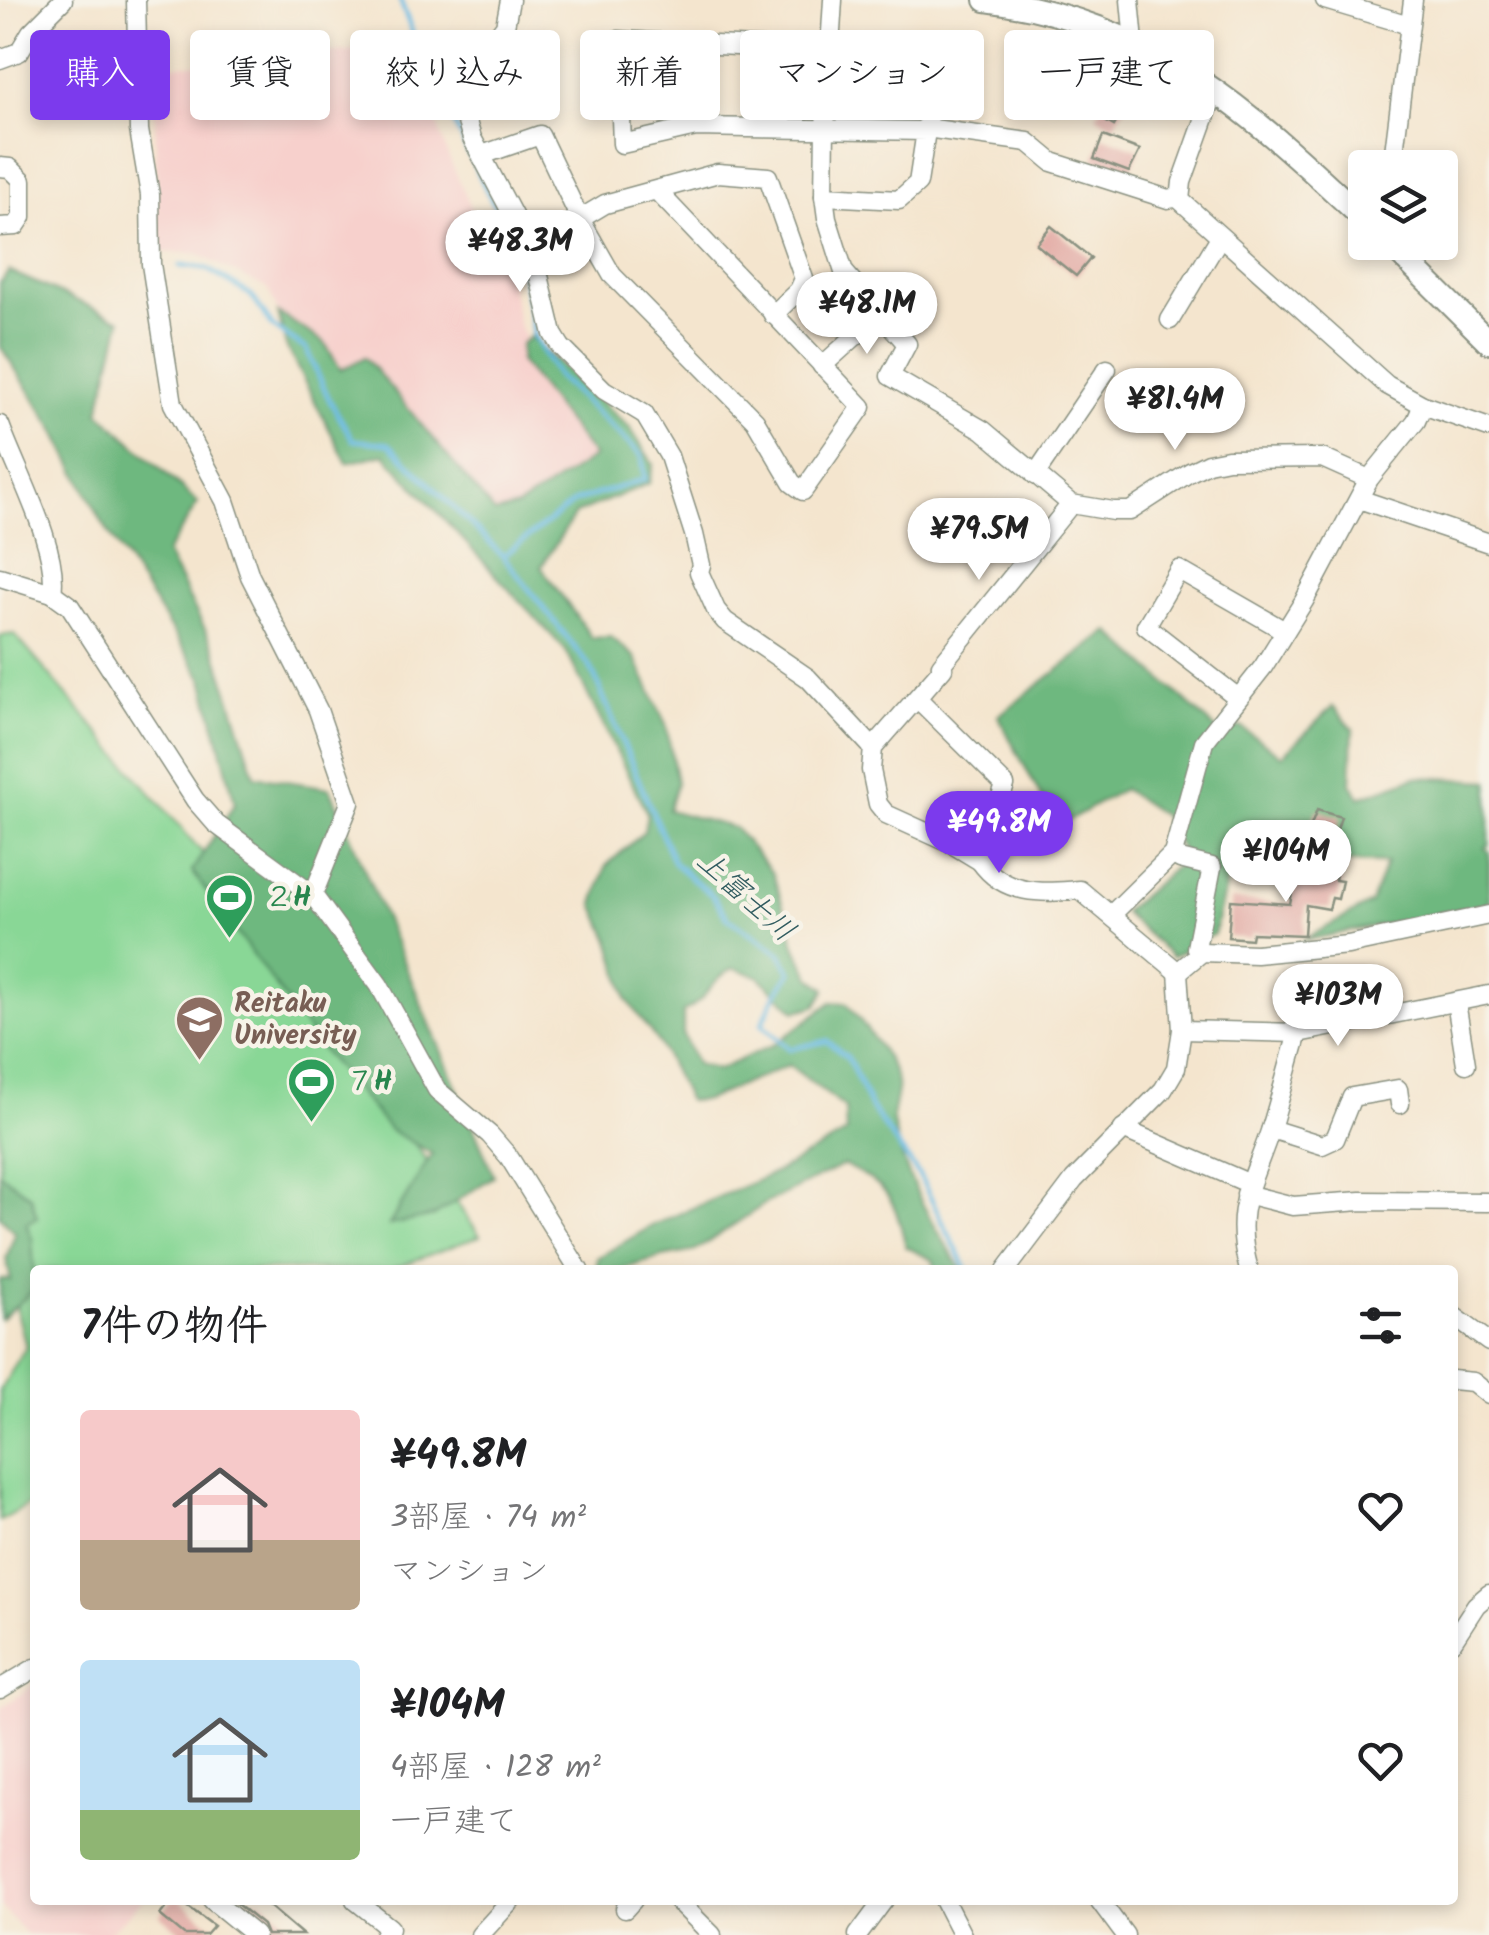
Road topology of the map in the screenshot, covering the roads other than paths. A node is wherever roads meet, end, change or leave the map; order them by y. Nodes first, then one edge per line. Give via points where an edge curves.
1 (63, 0) edge
2 (136, 0) edge
3 (510, 0) edge
4 (833, 0) edge
5 (986, 0) edge
6 (1130, 0) edge
7 (1325, 0) edge
8 (1413, 0) edge
9 (1409, 25) junction
10 (831, 30) edge
11 (1098, 30) edge
12 (1133, 30) edge
13 (740, 46) edge
14 (0, 59) edge
15 (1214, 90) edge
16 (825, 120) edge
17 (927, 120) edge
18 (1204, 120) edge
19 (825, 127) junction
20 (926, 130) junction
21 (1394, 150) edge
22 (482, 154) junction
23 (0, 167) edge
24 (658, 191) junction
25 (824, 196) junction
26 (1180, 198) junction
27 (1348, 204) edge
28 (580, 219) junction
29 (0, 227) edge
30 (1220, 237) junction
31 (1406, 260) edge
32 (880, 314) junction
33 (773, 316) junction
34 (1170, 320) dead end
35 (1489, 342) edge
36 (822, 366) junction
37 (1107, 369) dead end
38 (1423, 405) junction
39 (0, 425) edge
40 (1489, 428) edge
41 (1035, 475) junction
42 (1369, 479) junction
43 (1359, 499) junction
44 (1071, 504) junction
45 (1489, 542) edge
46 (0, 578) edge
47 (52, 593) junction
48 (1286, 631) junction
49 (1236, 697) junction
50 (918, 699) junction
51 (873, 748) junction
52 (1173, 854) junction
53 (980, 861) junction
54 (313, 896) junction
55 (1112, 914) junction
56 (1489, 915) edge
57 (1198, 954) junction
58 (1178, 972) junction
59 (1489, 995) edge
60 (1456, 1002) junction
61 (1182, 1030) junction
62 (1298, 1033) junction
63 (1466, 1064) dead end
64 (1400, 1104) dead end
65 (1122, 1129) junction
66 (1270, 1129) junction
67 (1248, 1189) junction
68 (1489, 1202) edge
69 (576, 1265) edge
70 (1010, 1265) edge
71 (1247, 1265) edge
72 (1458, 1319) edge
73 (1489, 1342) edge
74 (1458, 1381) edge
75 (1489, 1395) edge
76 (1489, 1594) edge
77 (1458, 1632) edge
78 (30, 1671) edge
79 (0, 1689) edge
80 (218, 1905) edge
81 (362, 1905) edge
82 (507, 1905) edge
83 (681, 1905) edge
84 (880, 1905) edge
85 (947, 1905) edge
86 (1103, 1905) edge
87 (255, 1935) edge
88 (384, 1935) edge
89 (480, 1935) edge
90 (712, 1935) edge
91 (858, 1935) edge
92 (962, 1935) edge
93 (1125, 1935) edge

1 - 14 street via 19,52
2 - 54 street via 142,163 173,404 225,501 250,576 330,738 350,803
3 - 22 street via 505,26 462,79 467,122
4 - 10 street
5 - 11 main road
6 - 12 street
7 - 9 street
8 - 9 street
9 - 21 street
13 - 19 street via 618,40 622,144 696,127
15 - 27 main road
16 - 19 street
17 - 20 street
18 - 26 street
19 - 20 street
19 - 25 street
20 - 25 street via 918,183 899,200
20 - 26 street via 1028,142 1052,162
22 - 28 street via 540,134
22 - 51 street via 534,254 561,347 604,390 644,414 669,456 699,572 716,610 808,678
23 - 29 street via 22,180 22,217 16,226
24 - 28 street via 605,204
24 - 33 street
24 - 33 street via 718,173 768,177 804,280
25 - 32 street via 844,272
26 - 30 street
28 - 36 street via 612,275 756,420 803,490 862,407
30 - 34 street
30 - 38 street via 1387,384
31 - 35 main road
32 - 36 street
32 - 41 street via 907,344 890,376 983,430
33 - 36 street
37 - 41 street
38 - 40 street
38 - 42 street
39 - 47 street via 55,577
41 - 44 street
42 - 43 street
42 - 44 street via 1322,458 1228,459 1185,474 1130,511
43 - 45 street
43 - 48 street
44 - 50 street
46 - 47 street
47 - 54 street via 70,606 103,654 194,800
48 - 49 street
48 - 49 street via 1179,570 1146,626
49 - 52 street via 1204,742
50 - 51 street
50 - 53 street via 1005,785
51 - 53 street via 871,770 886,814
52 - 55 street
52 - 57 street via 1212,867
53 - 55 street via 1006,887 1080,890
54 - 69 street via 379,985 436,1090 509,1157
55 - 58 street
56 - 57 street via 1348,945
57 - 58 street
58 - 61 street
59 - 60 street
60 - 62 street
60 - 63 street
61 - 62 street
61 - 65 street via 1170,1079
62 - 66 street
64 - 66 street via 1398,1088 1352,1097 1334,1138 1322,1144
65 - 67 street
65 - 70 street
66 - 67 street
67 - 68 street via 1293,1206
67 - 71 street via 1241,1218
72 - 73 street
74 - 75 street via 1473,1382
76 - 77 street
78 - 79 street
80 - 87 street
81 - 88 street via 390,1928
82 - 89 street
83 - 90 street
84 - 91 street
85 - 92 street
86 - 93 street

